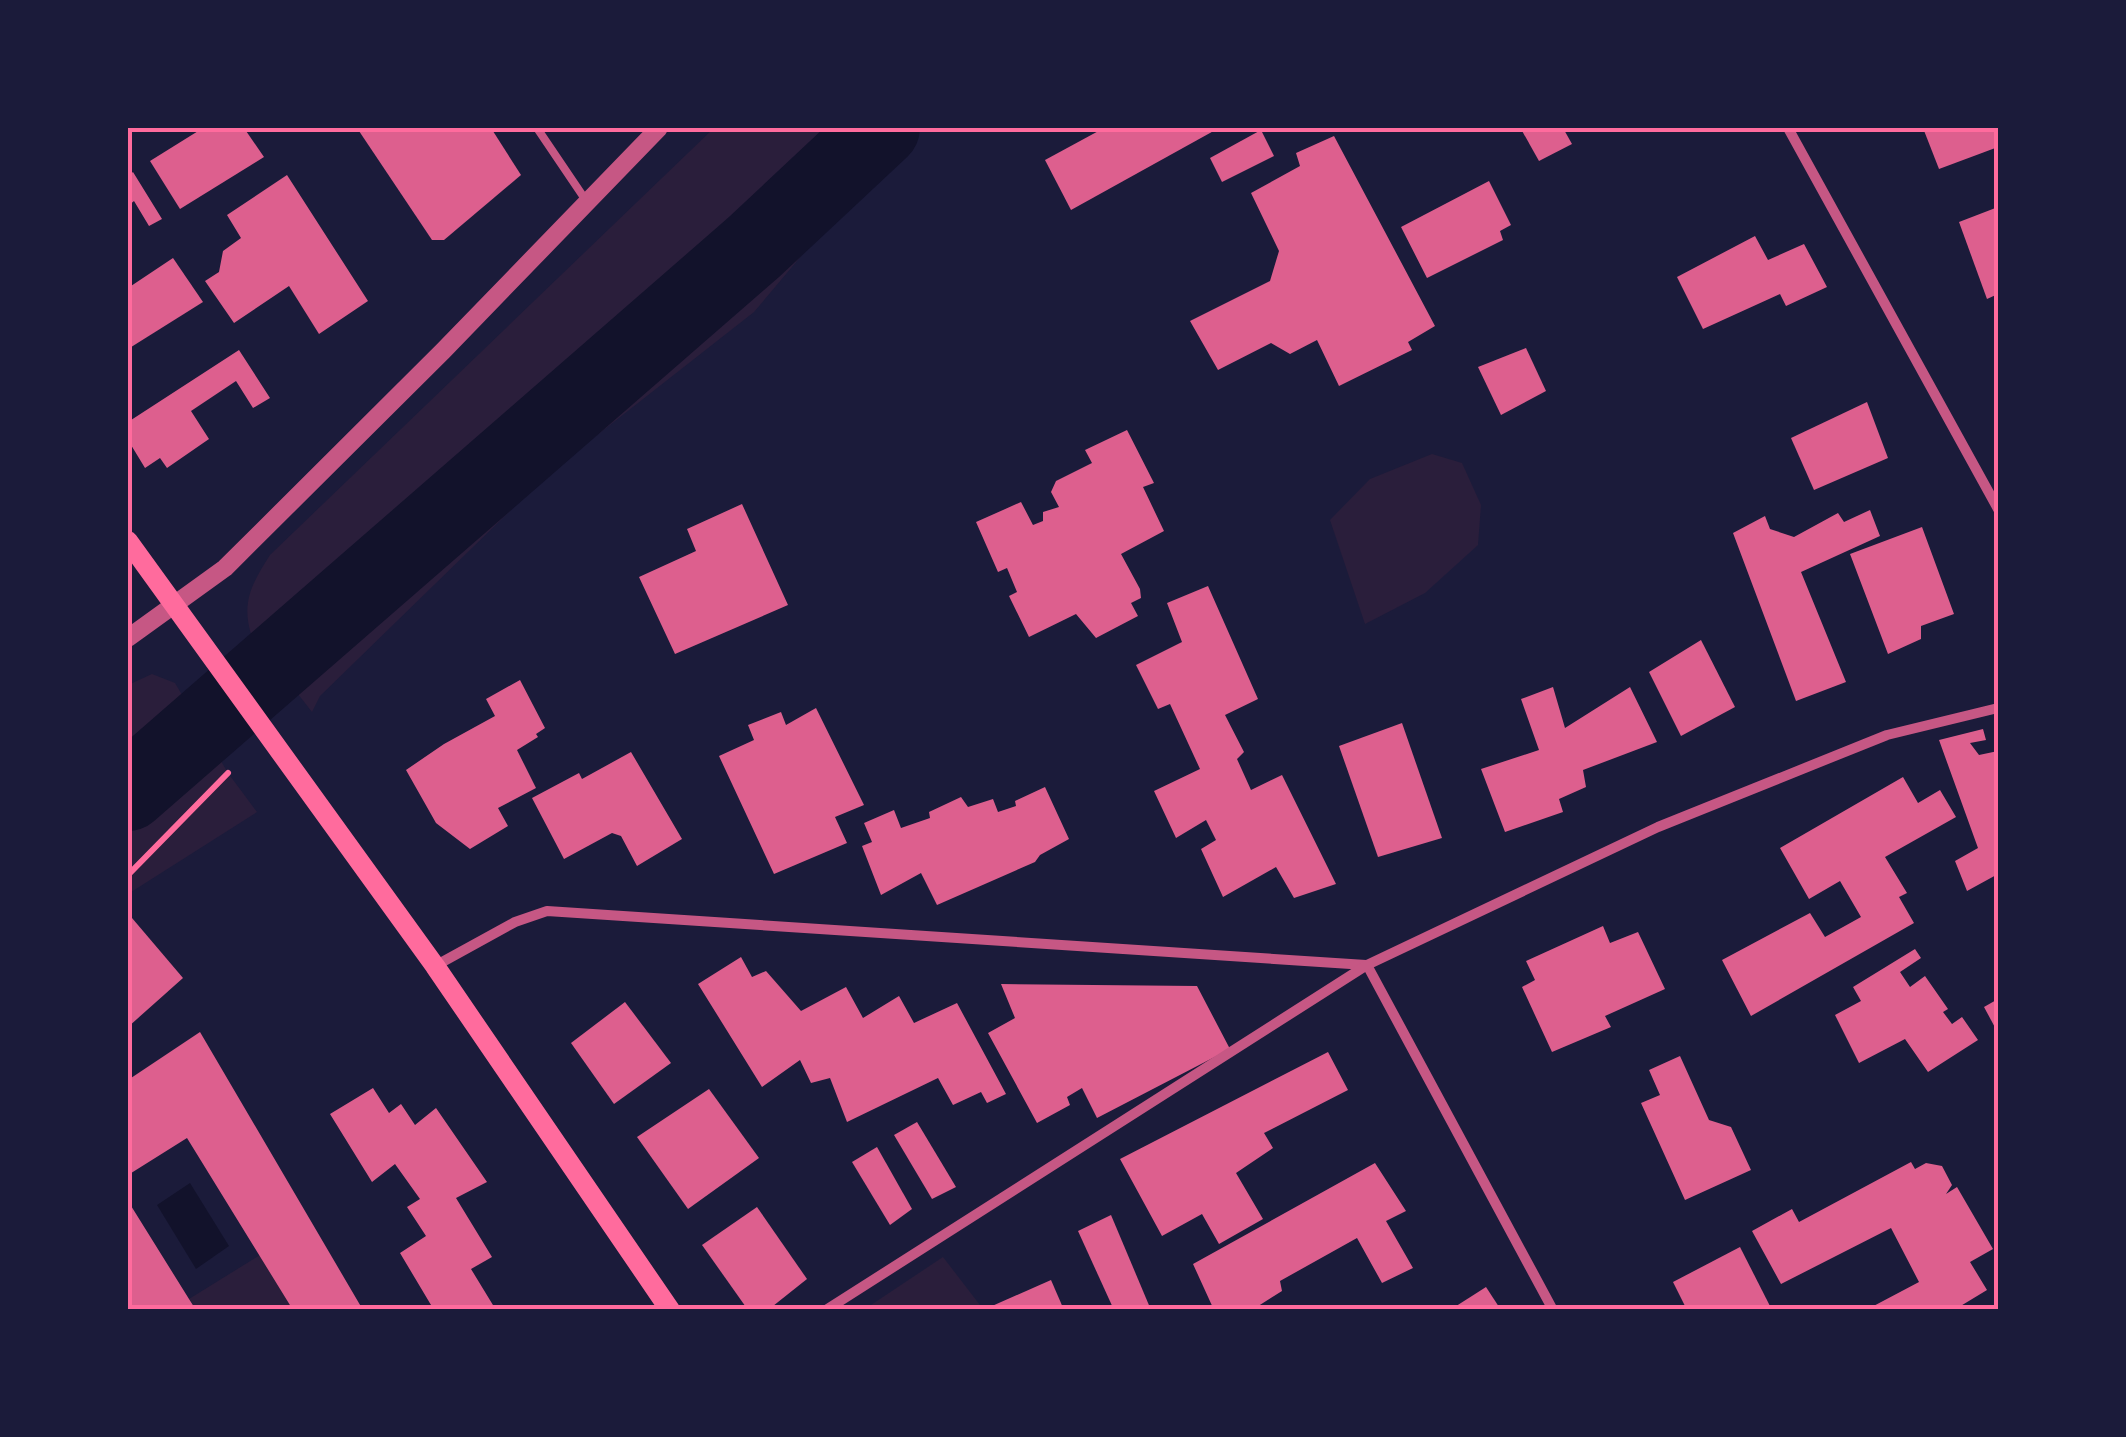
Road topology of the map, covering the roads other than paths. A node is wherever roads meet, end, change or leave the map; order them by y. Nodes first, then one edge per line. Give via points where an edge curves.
1 (537, 128) edge
2 (659, 128) edge
3 (1788, 128) edge
4 (587, 202) junction
5 (1998, 510) edge
6 (128, 541) edge
7 (174, 606) junction
8 (128, 638) edge
9 (1998, 708) edge
10 (1367, 965) junction
11 (435, 966) junction
12 (670, 1310) edge
13 (826, 1310) edge
14 (1554, 1310) edge

1 - 4 lane
2 - 4 street
3 - 5 street
4 - 7 street via 225,568
6 - 7 main road
7 - 8 street
7 - 11 main road
9 - 10 street via 1887,735 1658,827
10 - 11 street via 547,910
10 - 13 street
10 - 14 street
11 - 12 main road

